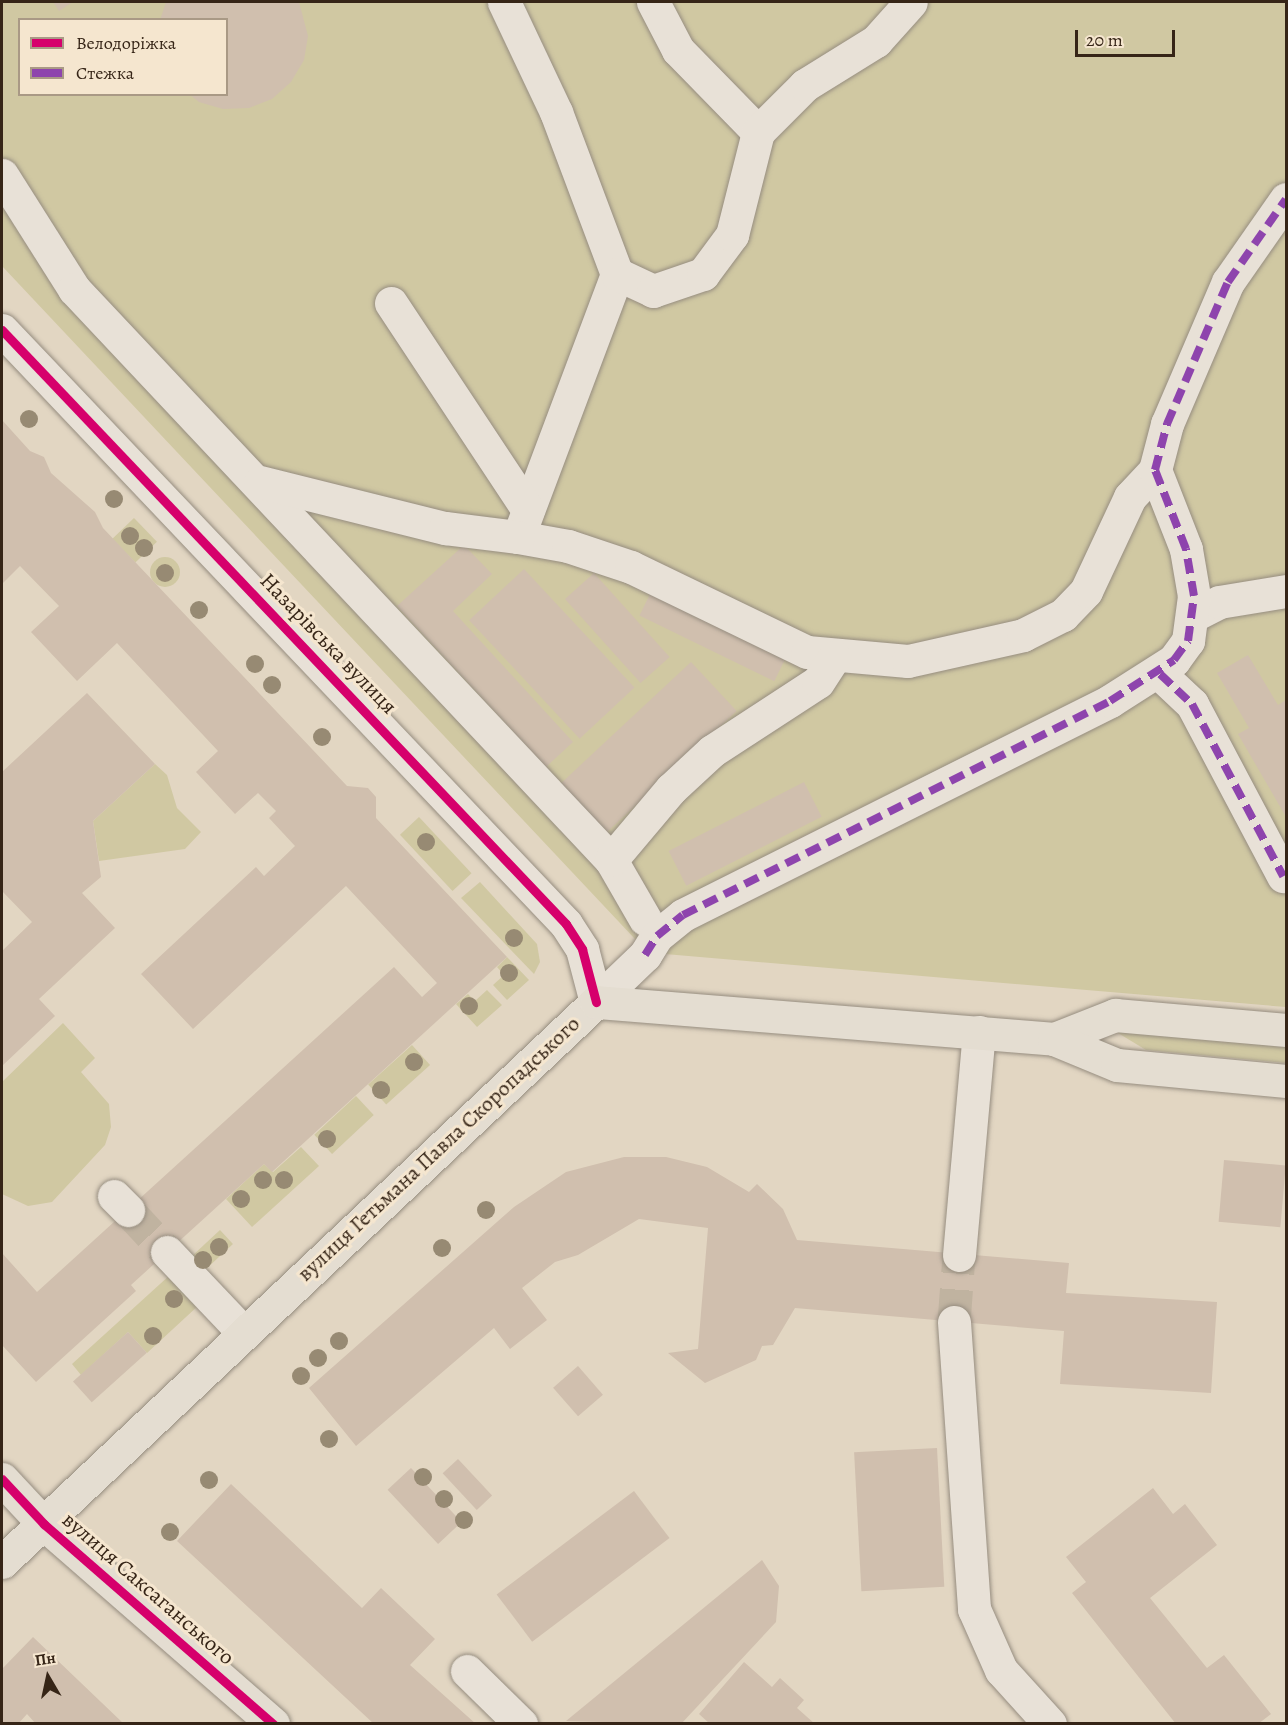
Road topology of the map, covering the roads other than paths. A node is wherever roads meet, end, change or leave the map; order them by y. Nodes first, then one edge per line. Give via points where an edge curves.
1 (504, 2) edge
2 (653, 2) edge
3 (911, 2) edge
4 (758, 132) junction
5 (2, 175) edge
6 (1287, 199) edge
7 (617, 274) junction
8 (391, 303) dead end
9 (2, 330) edge
10 (1155, 470) junction
11 (260, 482) junction
12 (523, 524) junction
13 (1287, 591) edge
14 (1194, 615) junction
15 (834, 657) junction
16 (1160, 674) junction
17 (611, 860) junction
18 (1283, 876) dead end
19 (645, 919) dead end
20 (596, 1002) junction
21 (1287, 1030) edge
22 (979, 1032) junction
23 (1054, 1038) junction
24 (1287, 1081) edge
25 (167, 1252) tunnel mouth
26 (959, 1255) tunnel mouth
27 (954, 1322) tunnel mouth
28 (243, 1332) junction
29 (2, 1479) edge
30 (44, 1524) junction
31 (2, 1562) edge
32 (467, 1671) dead end
33 (273, 1724) edge
34 (521, 1724) edge
35 (1050, 1724) edge

1 - 7 street via 556,112
2 - 4 street via 678,50
3 - 4 street via 876,41 805,85
4 - 7 street via 732,235 703,274 653,291
5 - 11 street via 74,289
6 - 10 street via 1228,282 1167,424
7 - 12 street
8 - 12 street
9 - 20 street, Назарівська вулиця via 566,924 589,967
10 - 14 street via 1186,549
10 - 15 street via 1130,497 1086,591 1063,615 1023,635 964,651 908,661
11 - 12 street via 445,528
11 - 17 street
12 - 15 street via 568,546 631,567 807,652
13 - 14 street via 1219,602
14 - 16 street via 1188,641
15 - 17 street via 818,682 704,759
16 - 18 street via 1192,704
16 - 20 street via 683,915 657,936 645,955
17 - 19 street
20 - 22 main road, вулиця Гетьмана Павла Скоропадського
20 - 28 main road, вулиця Гетьмана Павла Скоропадського
21 - 23 main road, вулиця Гетьмана Павла Скоропадського via 1115,1014
22 - 23 main road, вулиця Гетьмана Павла Скоропадського
22 - 26 street
23 - 24 main road, вулиця Гетьмана Павла Скоропадського via 1117,1065
25 - 28 street
27 - 35 street via 974,1609 1001,1670
28 - 30 main road, вулиця Гетьмана Павла Скоропадського
29 - 30 main road, вулиця Саксаганського
30 - 31 main road, вулиця Гетьмана Павла Скоропадського
30 - 33 main road, вулиця Саксаганського
32 - 34 street

